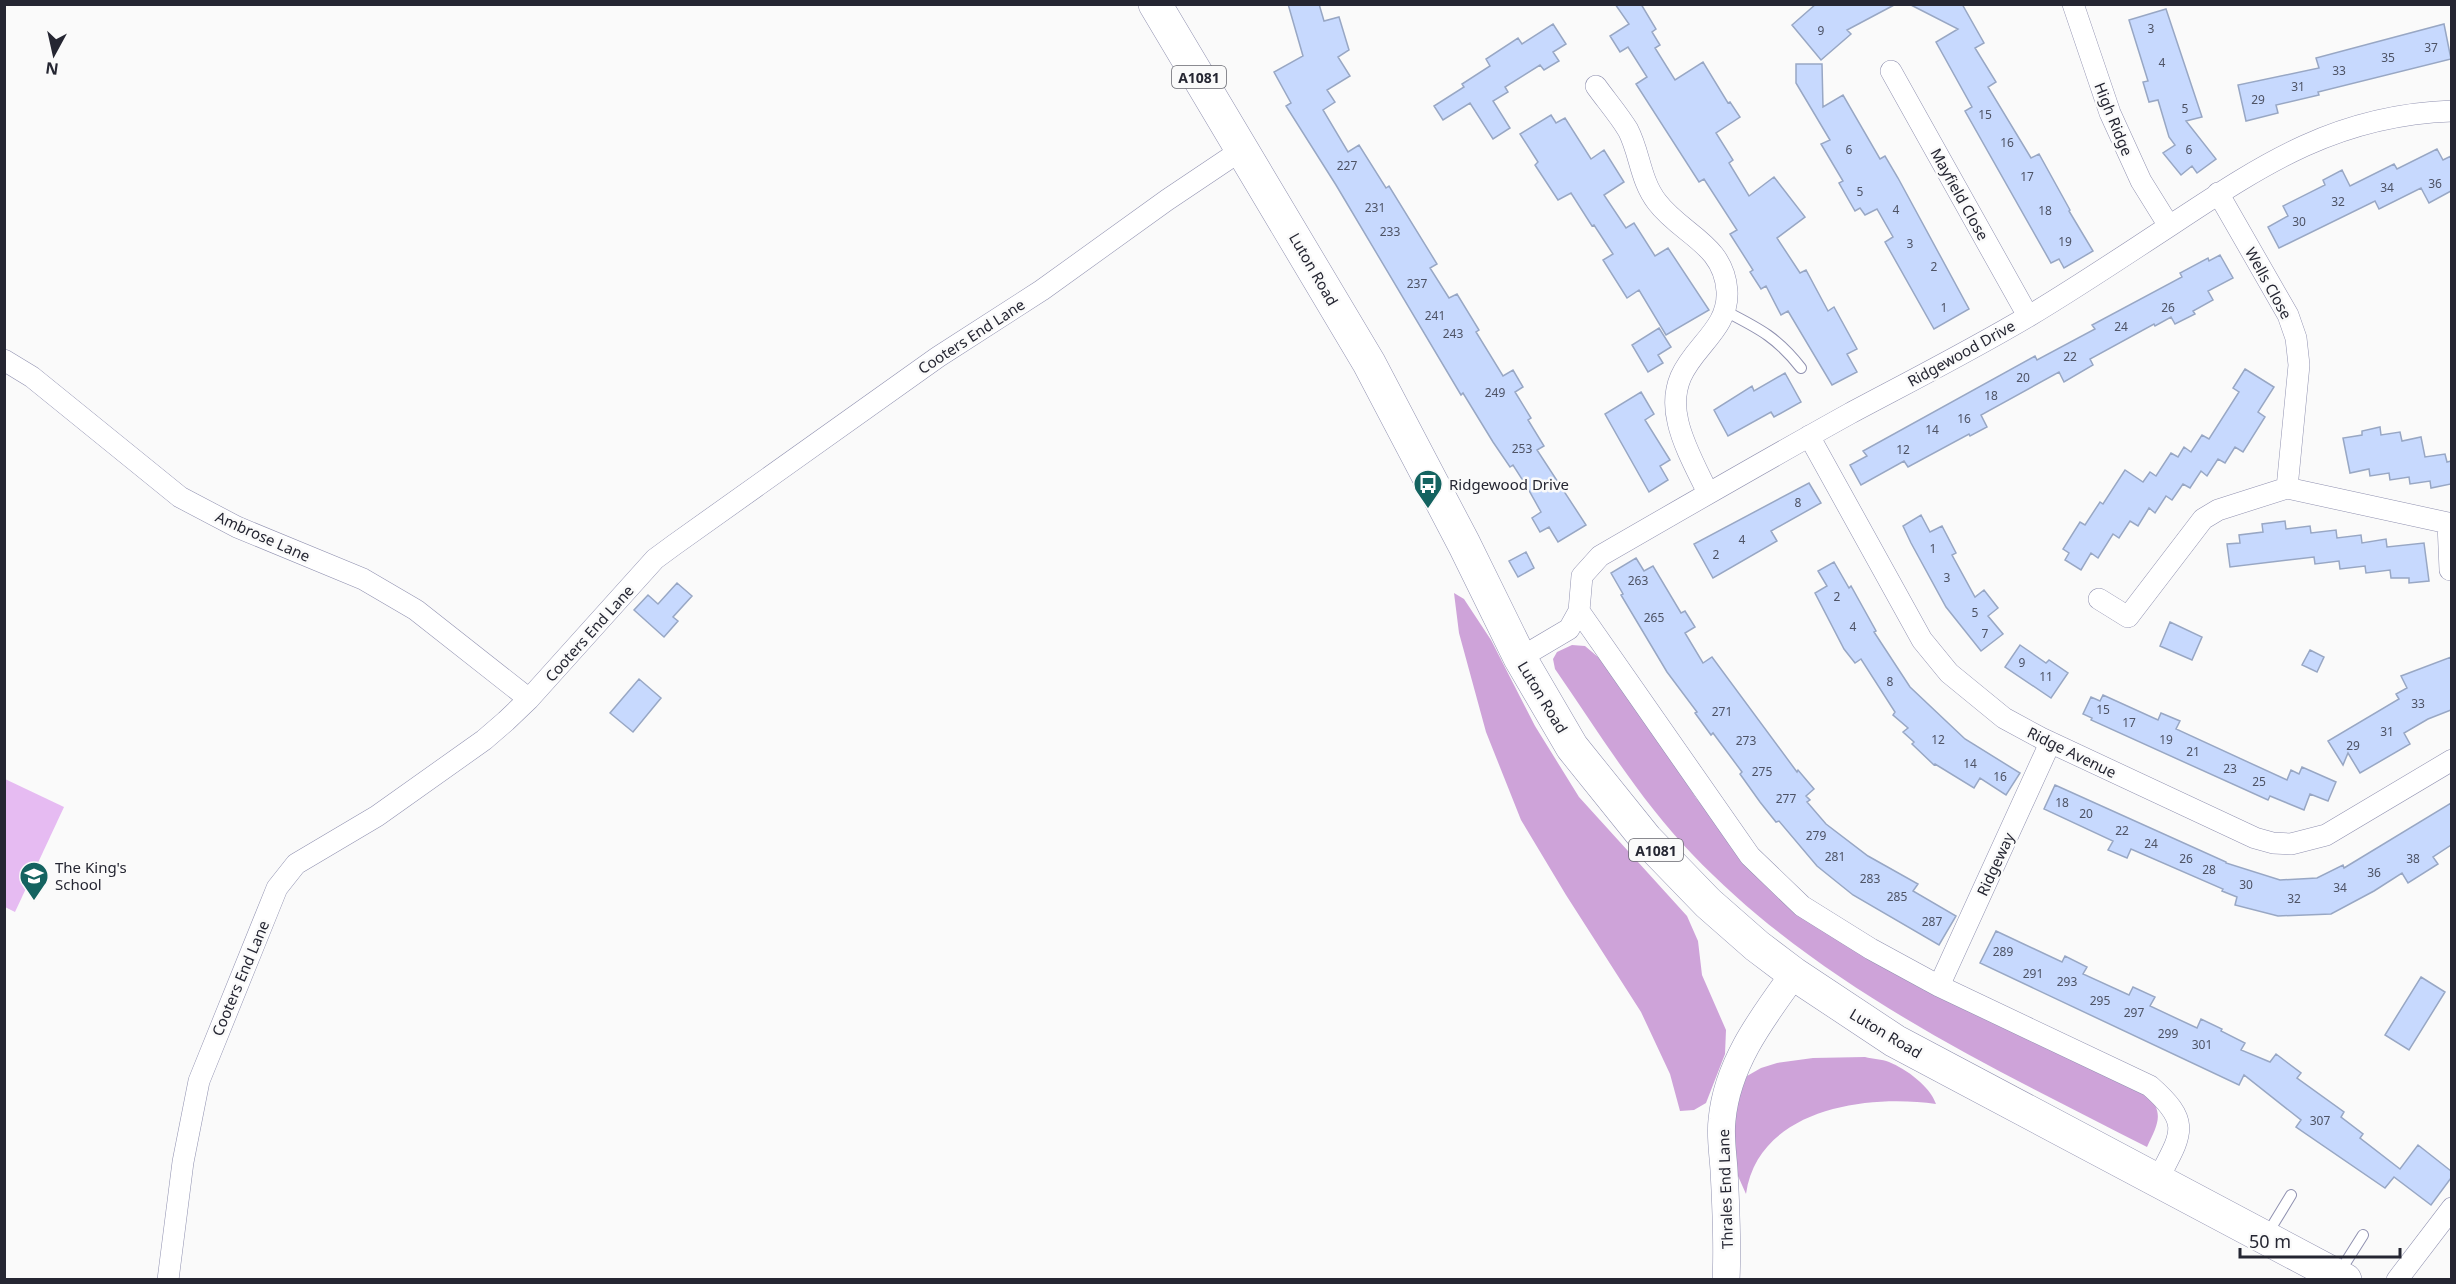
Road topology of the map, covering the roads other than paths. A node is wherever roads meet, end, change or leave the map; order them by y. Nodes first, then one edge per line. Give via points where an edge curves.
1 (1155, 4) edge
2 (2073, 4) edge
3 (1891, 71) dead end
4 (1596, 86) dead end
5 (2451, 111) edge
6 (1243, 149) junction
7 (2218, 193) junction
8 (2169, 226) junction
9 (1725, 311) junction
10 (2028, 316) junction
11 (4, 360) edge
12 (1802, 368) dead end
13 (1809, 436) junction
14 (2287, 488) junction
15 (1708, 493) junction
16 (2450, 570) edge
17 (2099, 598) dead end
18 (1579, 611) junction
19 (1520, 658) junction
20 (529, 699) junction
21 (2050, 743) junction
22 (2451, 760) edge
23 (1794, 974) junction
24 (1939, 986) junction
25 (2158, 1179) junction
26 (2291, 1195) dead end
27 (2451, 1208) edge
28 (2363, 1235) dead end
29 (2265, 1237) junction
30 (2341, 1278) edge
31 (168, 1280) edge
32 (1726, 1280) edge
33 (2397, 1280) edge

1 - 6 main road, Luton Road / A1081
2 - 8 street, High Ridge via 2109,113 2141,181
3 - 10 street, Mayfield Close
4 - 9 street via 1628,131 1641,173 1657,202 1720,262 1727,294
5 - 7 street, Ridgewood Drive via 2390,117 2333,133 2288,152
6 - 19 main road, Luton Road / A1081 via 1369,363
6 - 20 street, Cooters End Lane via 1042,290 938,357 655,559
7 - 8 street, Ridgewood Drive
7 - 14 street, Wells Close via 2288,315 2296,338 2299,365
8 - 10 street, Ridgewood Drive
9 - 12 lane via 1770,334
9 - 15 street via 1719,325 1682,372 1677,388 1678,422
10 - 13 street, Ridgewood Drive
11 - 20 street, Ambrose Lane via 32,377 180,497 237,527 363,579 416,610
13 - 15 street, Ridgewood Drive
13 - 21 street, Ridge Avenue via 1922,640 1949,673 1979,699
14 - 16 street via 2448,523
14 - 17 street via 2218,510 2203,519 2128,617
15 - 18 street, Ridgewood Drive via 1595,561 1582,576
18 - 19 street via 1569,629
18 - 24 street via 1750,856 1802,906
19 - 23 main road, Luton Road / A1081 via 1572,747 1646,839 1708,903
20 - 31 street, Cooters End Lane via 484,740 432,778 296,864 277,888 199,1081 184,1153
21 - 22 street, Ridge Avenue via 2255,838 2291,844 2326,835
21 - 24 street, Ridgeway
23 - 25 main road, Luton Road / A1081 via 1894,1041
23 - 32 street, Thrales End Lane via 1741,1054 1729,1086 1722,1120
24 - 25 street via 2150,1086 2170,1104 2178,1119 2179,1133
25 - 29 main road, Luton Road / A1081
26 - 29 lane
27 - 33 street
28 - 30 lane
29 - 30 main road, Luton Road / A1081

